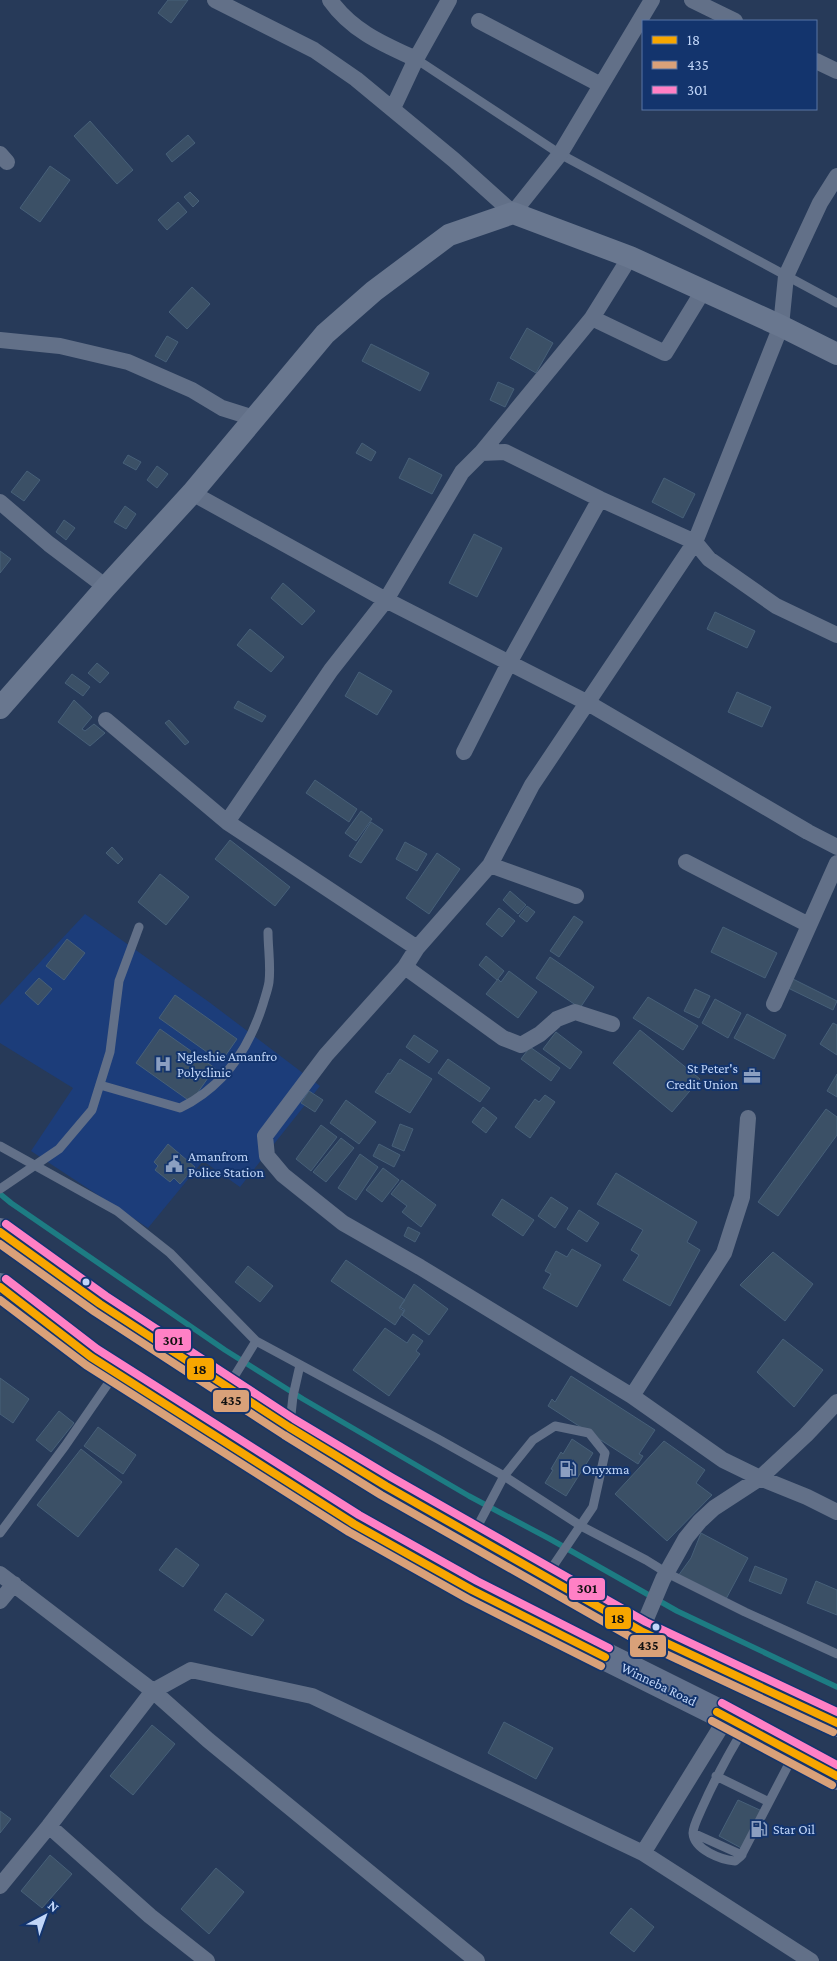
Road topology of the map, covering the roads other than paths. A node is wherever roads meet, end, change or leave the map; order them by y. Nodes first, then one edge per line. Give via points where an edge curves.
1 (215, 0) edge
2 (330, 0) edge
3 (449, 0) edge
4 (652, 0) edge
5 (692, 0) edge
6 (733, 20) edge
7 (479, 21) dead end
8 (416, 60) junction
9 (817, 61) edge
10 (837, 71) edge
11 (601, 85) junction
12 (393, 108) junction
13 (560, 154) junction
14 (837, 176) edge
15 (513, 213) junction
16 (630, 257) junction
17 (786, 276) junction
18 (703, 290) junction
19 (837, 303) edge
20 (592, 318) junction
21 (781, 326) junction
22 (0, 340) edge
23 (837, 354) edge
24 (254, 418) junction
25 (481, 453) junction
26 (192, 493) junction
27 (600, 499) junction
28 (0, 502) edge
29 (695, 542) junction
30 (106, 587) junction
31 (386, 600) junction
32 (837, 635) edge
33 (509, 663) junction
34 (588, 703) junction
35 (0, 708) edge
36 (106, 720) dead end
37 (464, 752) dead end
38 (227, 822) junction
39 (837, 846) edge
40 (686, 862) dead end
41 (837, 863) edge
42 (490, 865) junction
43 (576, 896) dead end
44 (809, 925) junction
45 (139, 927) dead end
46 (268, 932) dead end
47 (417, 948) junction
48 (405, 967) junction
49 (774, 1004) dead end
50 (612, 1024) dead end
51 (100, 1085) junction
52 (748, 1118) dead end
53 (0, 1146) edge
54 (34, 1165) junction
55 (0, 1189) edge
56 (0, 1232) edge
57 (0, 1287) edge
58 (256, 1341) junction
59 (300, 1365) junction
60 (116, 1373) junction
61 (227, 1387) junction
62 (632, 1396) junction
63 (837, 1402) edge
64 (290, 1427) junction
65 (504, 1476) junction
66 (760, 1478) junction
67 (837, 1512) edge
68 (581, 1526) junction
69 (0, 1533) edge
70 (473, 1535) junction
71 (667, 1573) junction
72 (0, 1574) edge
73 (545, 1576) junction
74 (14, 1584) junction
75 (0, 1601) edge
76 (641, 1631) junction
77 (837, 1654) edge
78 (152, 1691) junction
79 (736, 1722) junction
80 (837, 1723) edge
81 (794, 1753) junction
82 (834, 1766) edge
83 (716, 1776) junction
84 (769, 1802) junction
85 (49, 1826) junction
86 (643, 1853) junction
87 (0, 1886) edge
88 (207, 1961) edge
89 (477, 1961) edge
90 (811, 1961) edge

1 - 12 street via 314,50
2 - 8 street via 356,28
3 - 8 street
4 - 11 street
5 - 6 street
7 - 11 street
8 - 12 street
8 - 13 lane
9 - 10 street
11 - 13 street
12 - 15 street
13 - 15 street
13 - 17 lane
14 - 17 street via 820,202
15 - 16 street
15 - 24 street via 449,234 374,292 325,334
16 - 18 street
16 - 20 street
17 - 19 lane
17 - 21 street
18 - 20 street via 666,353
18 - 21 street
20 - 25 street
21 - 23 street
21 - 29 street
22 - 24 street via 60,346 128,362 192,390 222,408
24 - 26 street
25 - 27 street via 505,452
25 - 31 street via 462,472
26 - 30 street
26 - 31 street
27 - 29 street
27 - 33 street
28 - 30 street
29 - 32 street via 708,559 776,606
29 - 34 street
30 - 35 street
31 - 33 street
31 - 38 street via 330,670
33 - 34 street
33 - 37 street
34 - 39 street
34 - 42 street via 532,785
36 - 38 street
38 - 47 street
40 - 44 street
41 - 44 street
42 - 43 street
42 - 47 street
44 - 49 street
45 - 51 lane via 119,982 110,1052
46 - 51 lane via 269,982 258,1020 234,1065 216,1085 198,1100 180,1108
47 - 48 street
48 - 50 street via 503,1038 521,1045 557,1019 575,1012
48 - 62 street via 326,1055 265,1136 267,1156 284,1175 343,1223
51 - 54 lane via 92,1110 59,1149
52 - 62 street via 742,1197 724,1253
53 - 54 lane
54 - 55 lane
54 - 58 lane via 117,1210 170,1253
56 - 61 highway via 100,1304
57 - 60 highway, Winneba Road
58 - 59 lane
58 - 61 lane
59 - 64 lane
59 - 65 lane
60 - 69 lane
60 - 79 highway, Winneba Road via 371,1534 472,1590
61 - 64 highway
62 - 66 street via 723,1460
63 - 66 street
64 - 70 highway
65 - 68 lane
65 - 68 lane via 533,1440 555,1426 589,1433 605,1453 593,1507
65 - 70 lane
66 - 67 street
66 - 71 street via 700,1520
68 - 71 lane
68 - 73 lane
70 - 73 highway
71 - 76 street
71 - 77 lane
72 - 74 street
73 - 76 highway
74 - 75 street
74 - 78 street
76 - 80 highway
78 - 85 street
78 - 86 street via 191,1670 312,1696
78 - 89 street
79 - 81 highway, Winneba Road
79 - 83 lane
79 - 86 street
81 - 82 highway, Winneba Road
81 - 84 lane
83 - 84 lane
83 - 84 lane via 693,1832 742,1855
85 - 87 street
85 - 88 street via 150,1916
86 - 90 street

